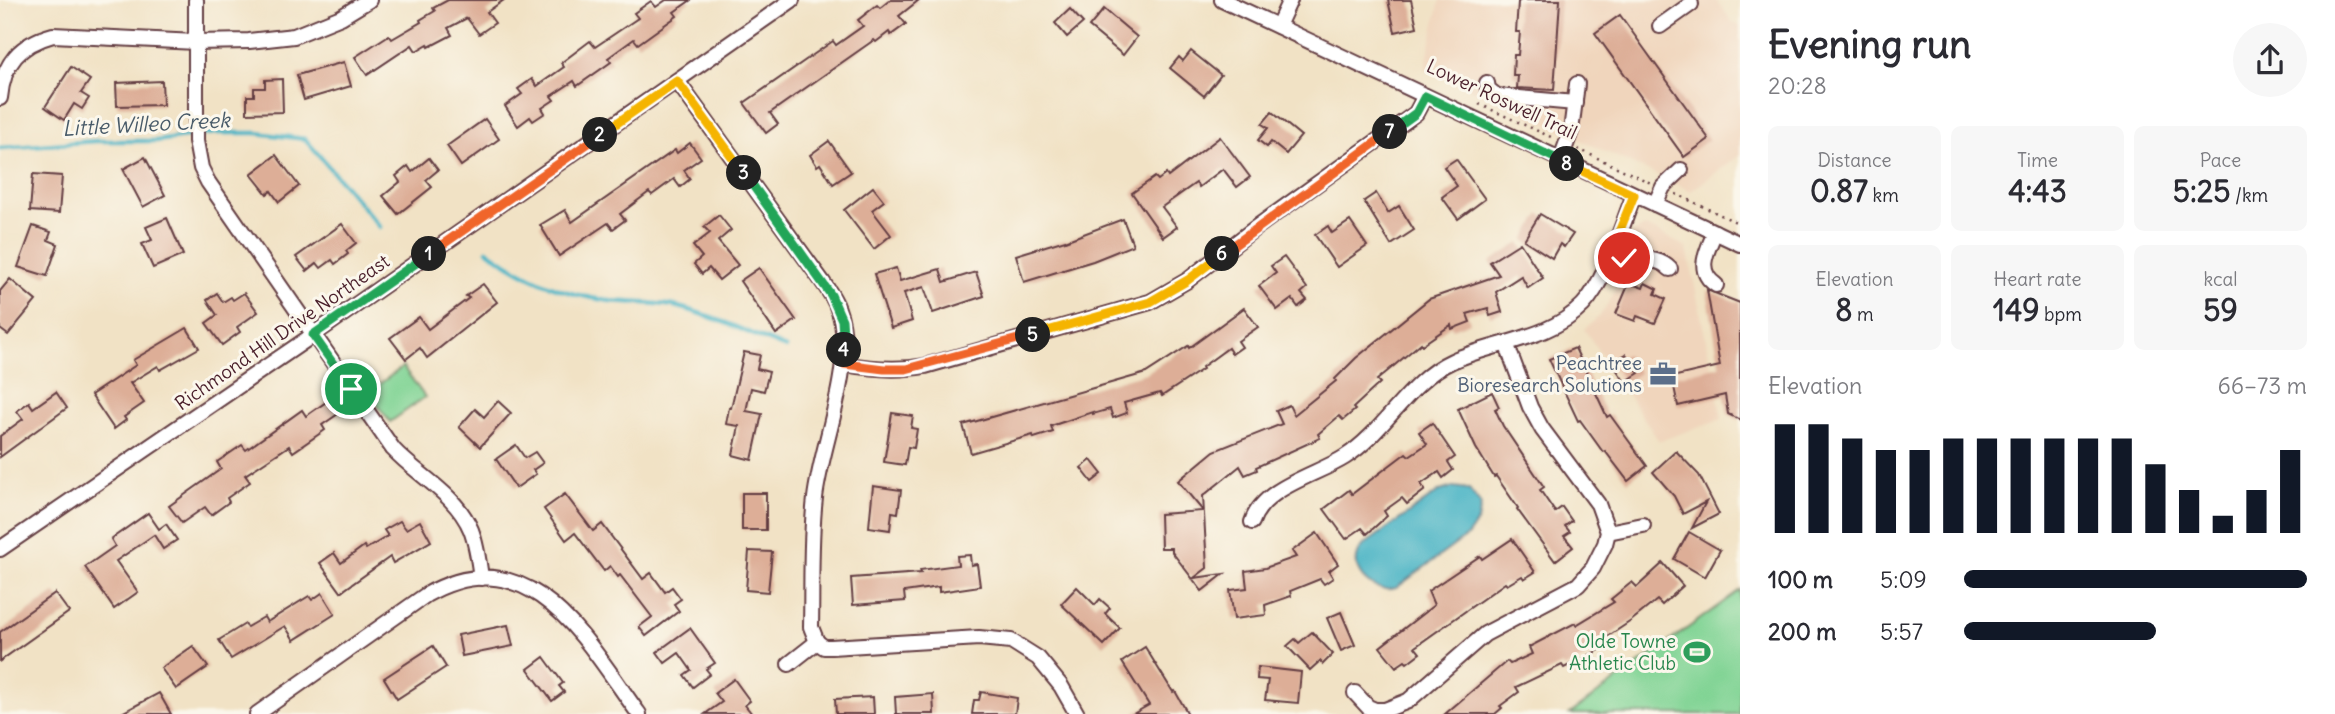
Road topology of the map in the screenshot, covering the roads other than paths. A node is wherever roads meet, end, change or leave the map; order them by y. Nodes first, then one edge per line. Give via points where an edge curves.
1 (196, 0) edge
2 (369, 0) edge
3 (792, 0) edge
4 (1222, 0) edge
5 (1290, 0) edge
6 (1691, 4) dead end
7 (1278, 26) junction
8 (1660, 26) dead end
9 (196, 42) junction
10 (677, 81) junction
11 (1487, 83) dead end
12 (1577, 84) dead end
13 (1425, 96) junction
14 (0, 98) edge
15 (1575, 103) junction
16 (1560, 160) junction
17 (1681, 170) dead end
18 (1634, 195) junction
19 (1655, 204) junction
20 (1715, 232) junction
21 (1740, 244) edge
22 (1611, 252) junction
23 (1670, 268) dead end
24 (1716, 285) dead end
25 (313, 335) junction
26 (1506, 343) junction
27 (844, 364) junction
28 (1252, 522) dead end
29 (1643, 525) dead end
30 (1608, 532) junction
31 (0, 549) edge
32 (481, 578) junction
33 (817, 642) junction
34 (789, 664) dead end
35 (1355, 692) dead end
36 (267, 711) edge
37 (639, 714) edge
38 (1077, 714) edge

1 - 9 street
2 - 9 street via 294,36
3 - 10 street, Richmond Hill Drive Northeast
4 - 7 street
5 - 7 street
6 - 8 street
7 - 13 street
9 - 14 street via 53,35 30,44 12,60 4,73
9 - 25 street via 201,168
10 - 25 street, Richmond Hill Drive Northeast
10 - 27 street via 831,295 842,320
11 - 15 street via 1497,96
12 - 15 street
13 - 16 street
13 - 27 street via 1416,113 1188,280 1150,302 925,366 884,369
15 - 16 street
16 - 18 street
17 - 19 street via 1662,188
18 - 19 street
18 - 22 street
19 - 20 street
20 - 21 street
20 - 24 street via 1704,265 1707,278
22 - 23 street via 1624,258 1652,259
22 - 26 street via 1597,287 1572,315
25 - 31 street, Richmond Hill Drive Northeast
25 - 32 street via 393,449 465,518 477,547
26 - 28 street via 1432,373 1360,446 1273,494
26 - 30 street via 1530,407 1598,504
27 - 33 street via 814,499 811,627
29 - 30 street
30 - 35 street via 1593,568 1578,585 1485,634 1408,701 1374,709
32 - 36 street via 442,586 426,595
32 - 37 street via 520,583 559,609
33 - 34 street
33 - 38 street via 831,647 979,638 1011,641 1038,658

